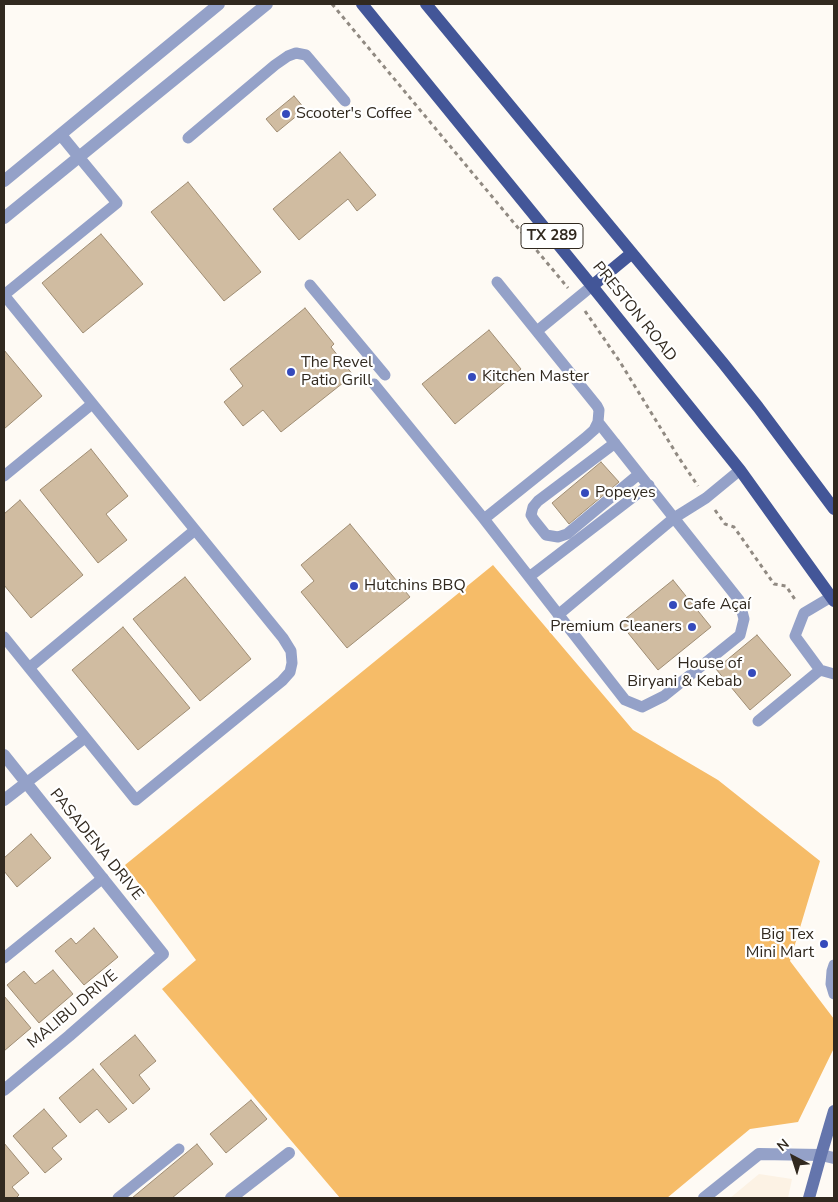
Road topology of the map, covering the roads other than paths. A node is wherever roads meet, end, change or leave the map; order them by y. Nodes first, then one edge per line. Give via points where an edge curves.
1 (219, 4) edge
2 (266, 4) edge
3 (362, 4) edge
4 (426, 4) edge
5 (345, 101) dead end
6 (61, 135) junction
7 (188, 138) dead end
8 (79, 158) junction
9 (4, 181) edge
10 (4, 218) edge
11 (632, 253) junction
12 (497, 282) dead end
13 (310, 285) dead end
14 (592, 286) junction
15 (4, 295) edge
16 (537, 331) junction
17 (385, 375) dead end
18 (374, 384) dead end
19 (92, 404) junction
20 (598, 422) junction
21 (615, 443) junction
22 (740, 470) junction
23 (640, 474) junction
24 (4, 476) edge
25 (649, 485) junction
26 (834, 509) edge
27 (674, 518) junction
28 (484, 519) junction
29 (195, 530) junction
30 (529, 577) junction
31 (833, 599) edge
32 (558, 615) junction
33 (4, 637) edge
34 (29, 668) junction
35 (820, 670) junction
36 (834, 674) edge
37 (758, 721) dead end
38 (85, 738) junction
39 (4, 755) edge
40 (26, 782) junction
41 (4, 800) edge
42 (102, 878) junction
43 (163, 954) joint
44 (4, 958) edge
45 (834, 965) edge
46 (834, 994) edge
47 (4, 1090) edge
48 (834, 1111) edge
49 (179, 1148) dead end
50 (288, 1153) dead end
51 (820, 1155) junction
52 (834, 1158) edge
53 (118, 1198) edge
54 (230, 1198) edge
55 (704, 1198) edge
56 (809, 1198) edge

1 - 6 street
2 - 8 street
3 - 14 main road, PRESTON ROAD / TX 289
4 - 11 main road, TX 289
5 - 7 lane via 306,55 296,53 275,65
6 - 8 street
6 - 9 street
8 - 10 street
8 - 15 lane via 117,203
11 - 14 main road
11 - 26 main road, TX 289 via 758,407
12 - 16 lane
13 - 17 lane
14 - 16 lane
14 - 22 main road, PRESTON ROAD / TX 289
15 - 19 lane
16 - 20 lane via 597,406
18 - 28 lane
19 - 24 lane
19 - 29 lane
20 - 21 lane
20 - 28 lane via 585,438
21 - 23 lane
21 - 23 lane via 533,507 531,515 546,535 558,537 567,534
22 - 27 lane via 706,498
22 - 31 main road, PRESTON ROAD / TX 289
23 - 25 lane
25 - 27 lane
25 - 30 lane
27 - 32 lane
27 - 32 lane via 739,600 744,619 740,635 664,696 642,707 625,700
28 - 30 lane
29 - 34 lane
29 - 38 lane via 287,643 292,655 290,672 136,800
30 - 32 lane
31 - 35 lane via 804,613 795,636
33 - 34 lane
34 - 38 lane
35 - 36 lane
35 - 37 lane
38 - 40 lane
39 - 40 street, PASADENA DRIVE
40 - 41 street
40 - 42 street, PASADENA DRIVE
42 - 43 street, PASADENA DRIVE
42 - 44 lane
43 - 47 street, MALIBU DRIVE
45 - 46 lane via 831,984
48 - 51 main road
49 - 53 lane
50 - 54 street
51 - 52 street
51 - 55 street via 759,1154
51 - 56 main road

